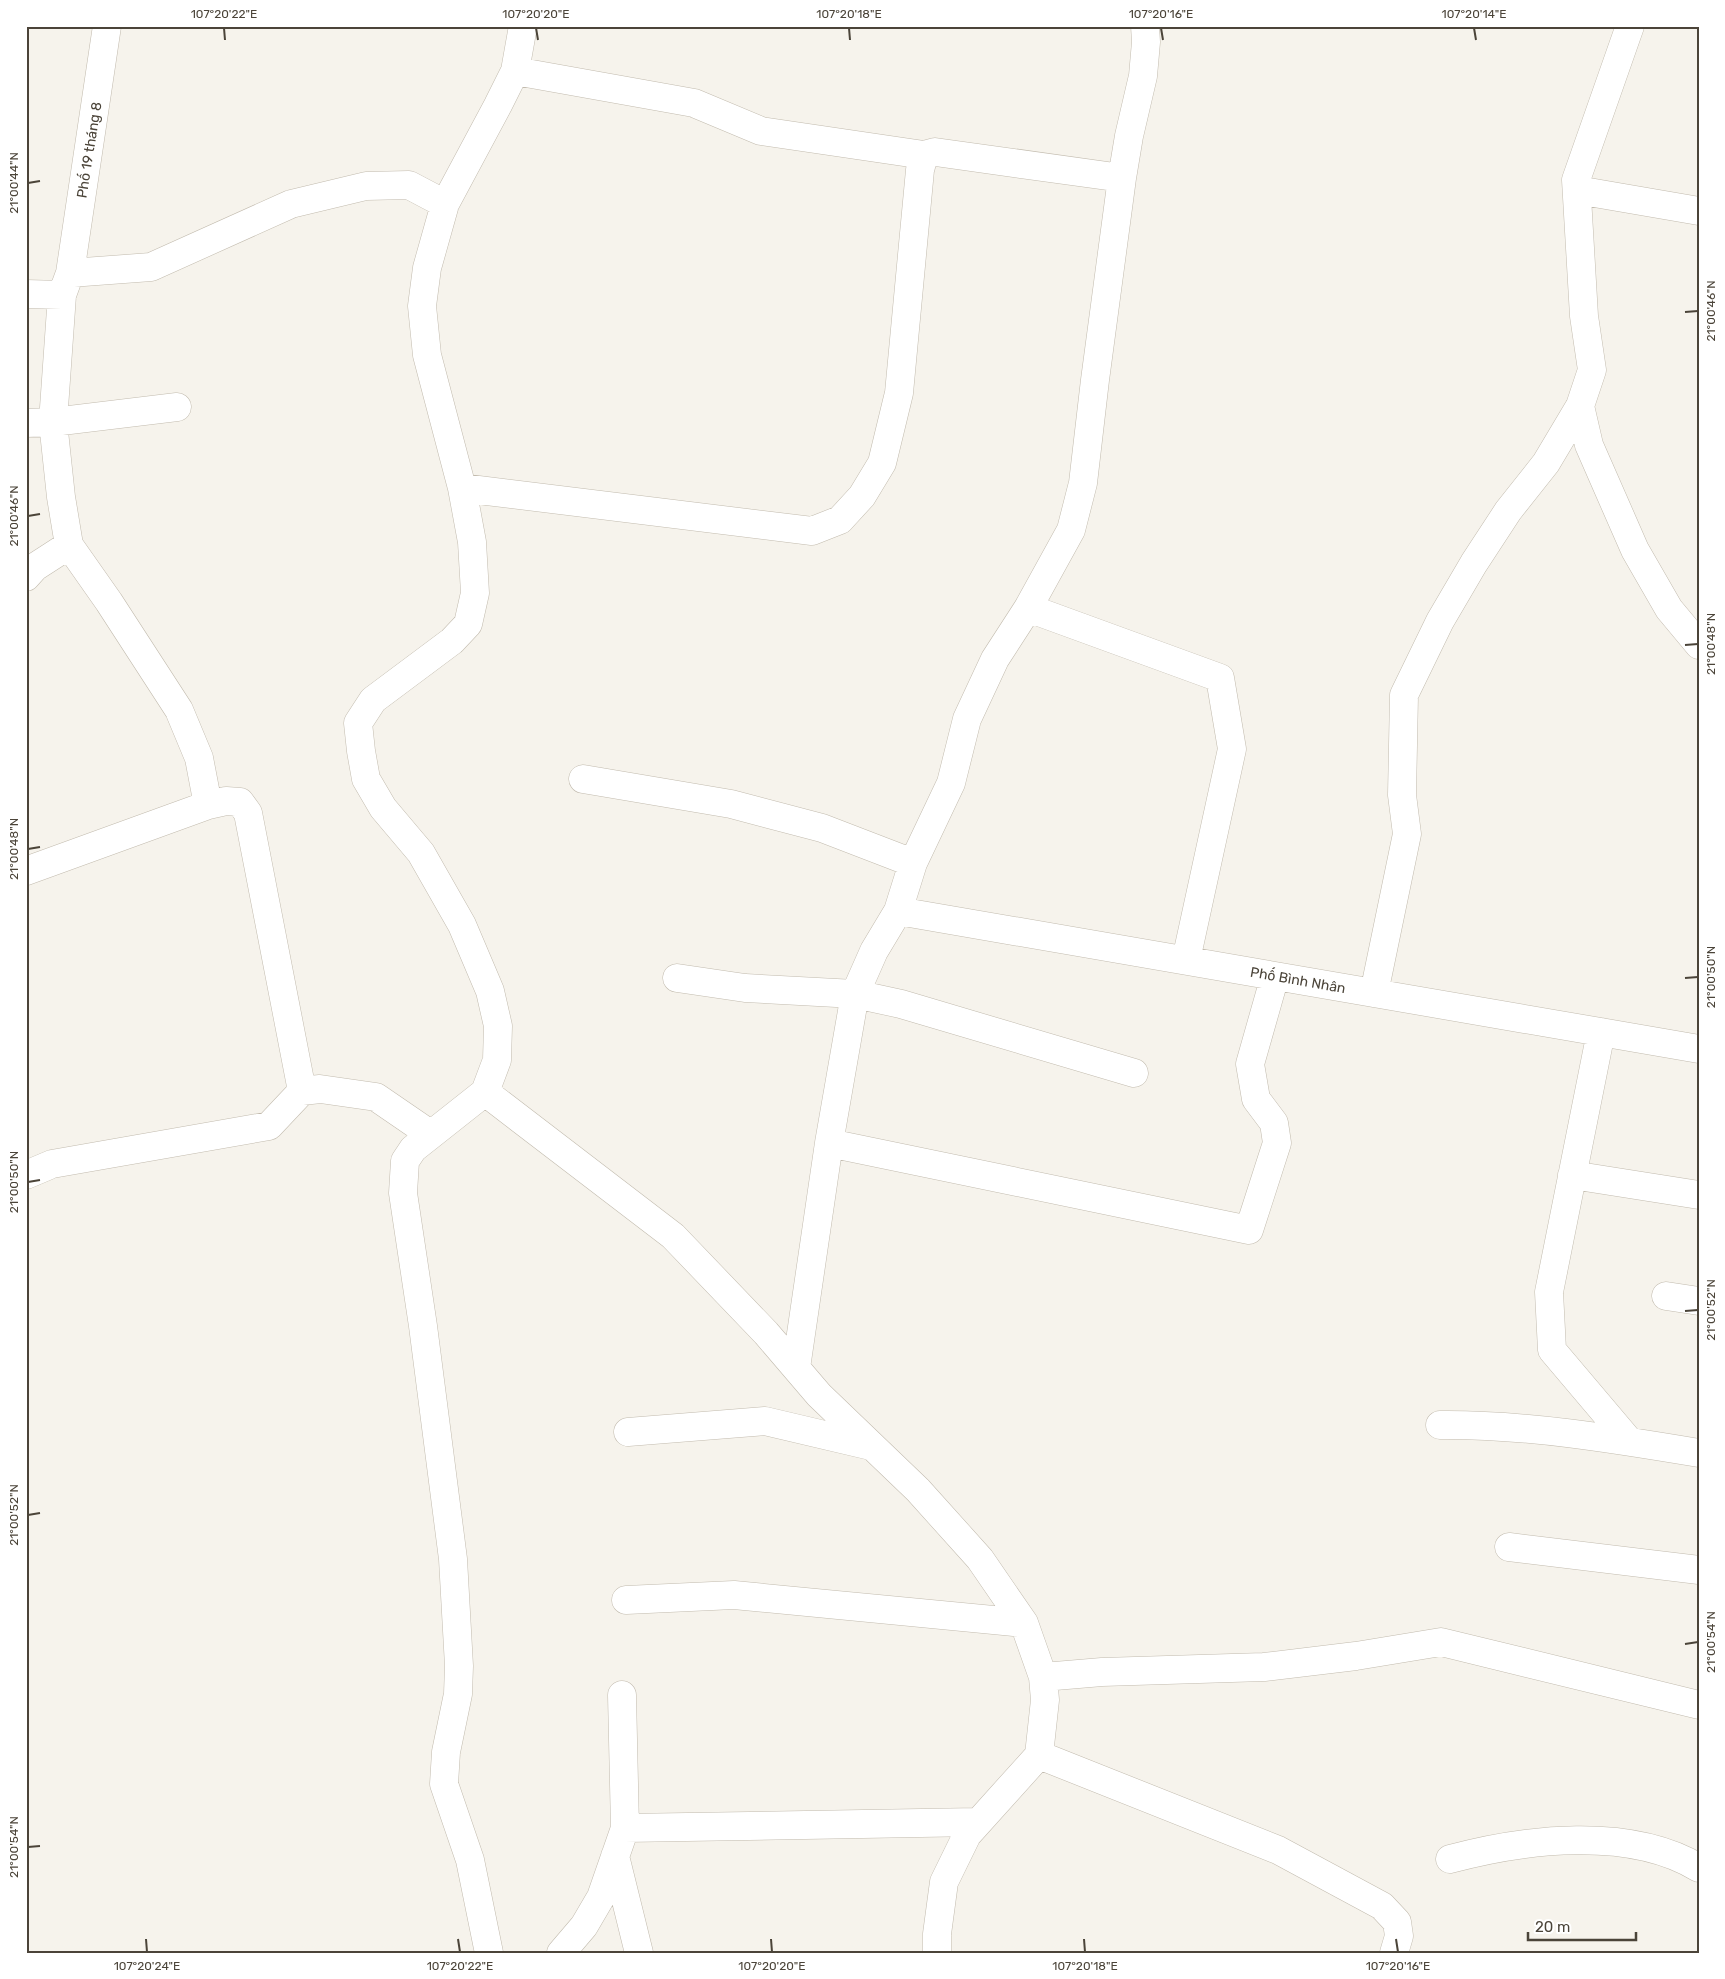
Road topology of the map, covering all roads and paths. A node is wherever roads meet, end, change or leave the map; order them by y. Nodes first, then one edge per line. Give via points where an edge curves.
1 (107, 26) edge
2 (523, 26) edge
3 (1145, 26) edge
4 (1630, 26) edge
5 (515, 72) junction
6 (924, 155) junction
7 (1122, 178) junction
8 (1577, 190) junction
9 (445, 204) junction
10 (1699, 211) edge
11 (66, 284) junction
12 (26, 294) edge
13 (1580, 406) junction
14 (177, 407) dead end
15 (53, 422) junction
16 (26, 423) edge
17 (462, 488) junction
18 (68, 544) junction
19 (26, 577) edge
20 (1028, 608) junction
21 (1699, 645) edge
22 (583, 779) dead end
23 (208, 805) junction
24 (913, 863) junction
25 (26, 871) edge
26 (898, 911) junction
27 (1186, 960) junction
28 (1275, 976) junction
29 (677, 978) dead end
30 (1374, 993) junction
31 (855, 994) junction
32 (1601, 1032) junction
33 (1699, 1049) edge
34 (1134, 1073) dead end
35 (302, 1091) junction
36 (485, 1092) junction
37 (430, 1134) junction
38 (829, 1143) junction
39 (26, 1175) edge
40 (1572, 1175) junction
41 (1699, 1195) edge
42 (1666, 1296) dead end
43 (1699, 1301) edge
44 (796, 1368) junction
45 (1440, 1425) dead end
46 (628, 1432) dead end
47 (1629, 1441) junction
48 (871, 1446) junction
49 (1699, 1453) edge
50 (1509, 1548) dead end
51 (1699, 1570) edge
52 (626, 1600) dead end
53 (1024, 1623) junction
54 (1043, 1677) junction
55 (622, 1695) dead end
56 (1699, 1704) edge
57 (1039, 1755) junction
58 (978, 1822) junction
59 (625, 1828) junction
60 (616, 1856) junction
61 (1450, 1859) dead end
62 (1699, 1868) edge
63 (489, 1953) edge
64 (561, 1953) edge
65 (639, 1953) edge
66 (937, 1953) edge
67 (1394, 1953) edge

1 - 11 street, Phố 19 tháng 8
2 - 5 street
3 - 7 street via 1143,76
4 - 8 street via 1576,180
5 - 6 street via 694,103 761,131
5 - 9 street
6 - 7 street via 935,152
6 - 17 street via 899,393 882,463 862,496 840,520 812,531
7 - 20 street via 1083,483 1071,530
8 - 10 street
8 - 13 street via 1584,316 1592,370
9 - 11 street via 409,185 366,186 291,204 151,266
9 - 17 street via 427,268 422,306 427,355
11 - 12 street
11 - 15 street, Phố 19 tháng 8
13 - 21 street via 1589,445 1635,550 1669,609
13 - 30 street via 1546,463 1508,511 1474,563 1440,621 1404,695 1402,795 1407,834
14 - 15 street
15 - 16 street
15 - 18 street, Phố 19 tháng 8
17 - 36 street via 472,542 475,594 468,624 452,641 373,700 358,723 366,779 383,808 422,853 462,925 490,991 498,1026 497,1060
18 - 19 street
18 - 23 street via 179,710 199,758
20 - 24 street via 995,659 967,719 951,783
20 - 27 street via 1220,678 1232,749
22 - 24 street via 731,804 822,828
23 - 25 street
23 - 35 street via 240,802 248,813
24 - 26 street
26 - 27 street, Phố Bình Nhân
26 - 31 street via 874,951
27 - 28 street, Phố Bình Nhân
28 - 30 street, Phố Bình Nhân
28 - 38 street via 1250,1064 1256,1099 1274,1123 1277,1143 1249,1230
29 - 31 street via 745,988
30 - 32 street, Phố Bình Nhân
31 - 34 street via 901,1004
31 - 38 street
32 - 33 street, Phố Bình Nhân
32 - 40 street
35 - 37 street via 320,1089 376,1097
35 - 39 street via 269,1126 52,1164
36 - 37 street
36 - 44 street via 673,1236 766,1332
37 - 63 street via 405,1161 403,1192 452,1559 460,1666 444,1784 470,1860
38 - 44 street
40 - 41 street
40 - 47 street via 1549,1292 1552,1350
42 - 43 street
44 - 48 street
45 - 47 street via 1481,1424
46 - 48 street via 765,1421
47 - 49 street
48 - 53 street via 918,1490 980,1559
50 - 51 street
52 - 53 street via 734,1595
53 - 54 street
54 - 56 street via 1102,1672 1264,1668 1441,1642
54 - 57 street via 1045,1700
55 - 59 street
57 - 58 street
57 - 67 street via 1278,1850 1382,1906 1397,1922 1399,1936
58 - 59 street
58 - 66 street via 967,1835 944,1882
59 - 60 street
60 - 64 street via 601,1897 584,1926
60 - 65 street
61 - 62 street via 1479,1851 1549,1841 1631,1843 1684,1859

